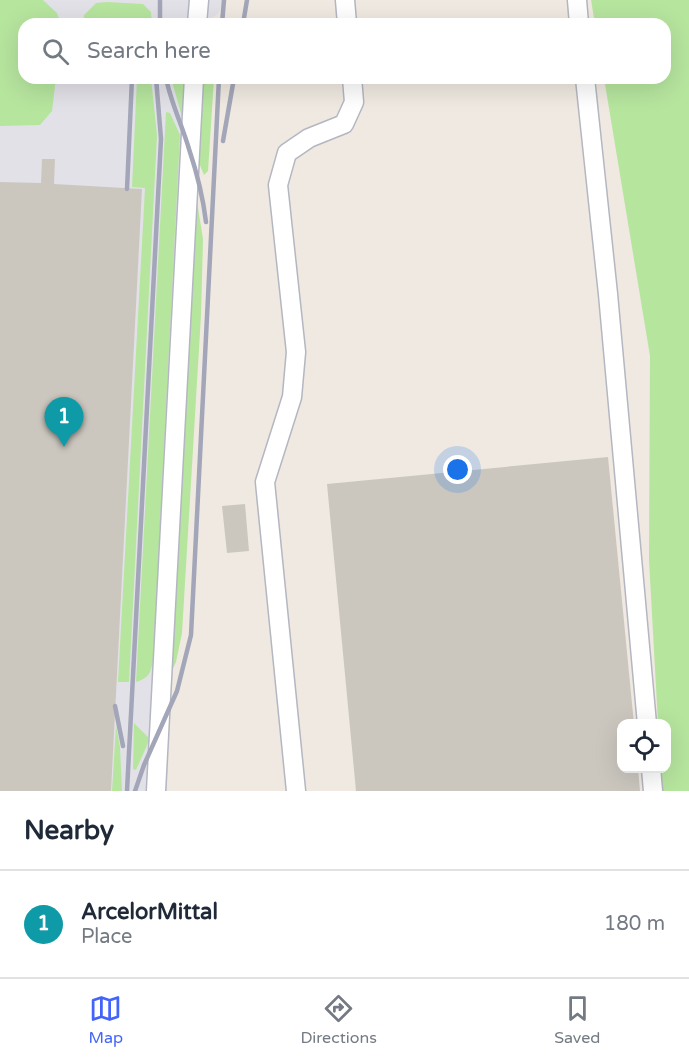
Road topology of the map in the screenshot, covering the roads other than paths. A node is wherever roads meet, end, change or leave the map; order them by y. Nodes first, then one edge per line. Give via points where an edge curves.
1 (199, 0) edge
2 (345, 0) edge
3 (577, 0) edge
4 (198, 18) edge
5 (346, 18) edge
6 (578, 18) edge
7 (194, 84) edge
8 (352, 84) edge
9 (586, 84) edge
10 (647, 719) edge
11 (651, 773) edge
12 (156, 791) edge
13 (296, 791) edge
14 (653, 791) edge

1 - 4 lane
2 - 5 lane
3 - 6 lane
7 - 12 lane
8 - 13 lane via 354,102 344,123 309,138 287,153 279,185 296,352 292,397 265,482
9 - 10 lane
11 - 14 lane

